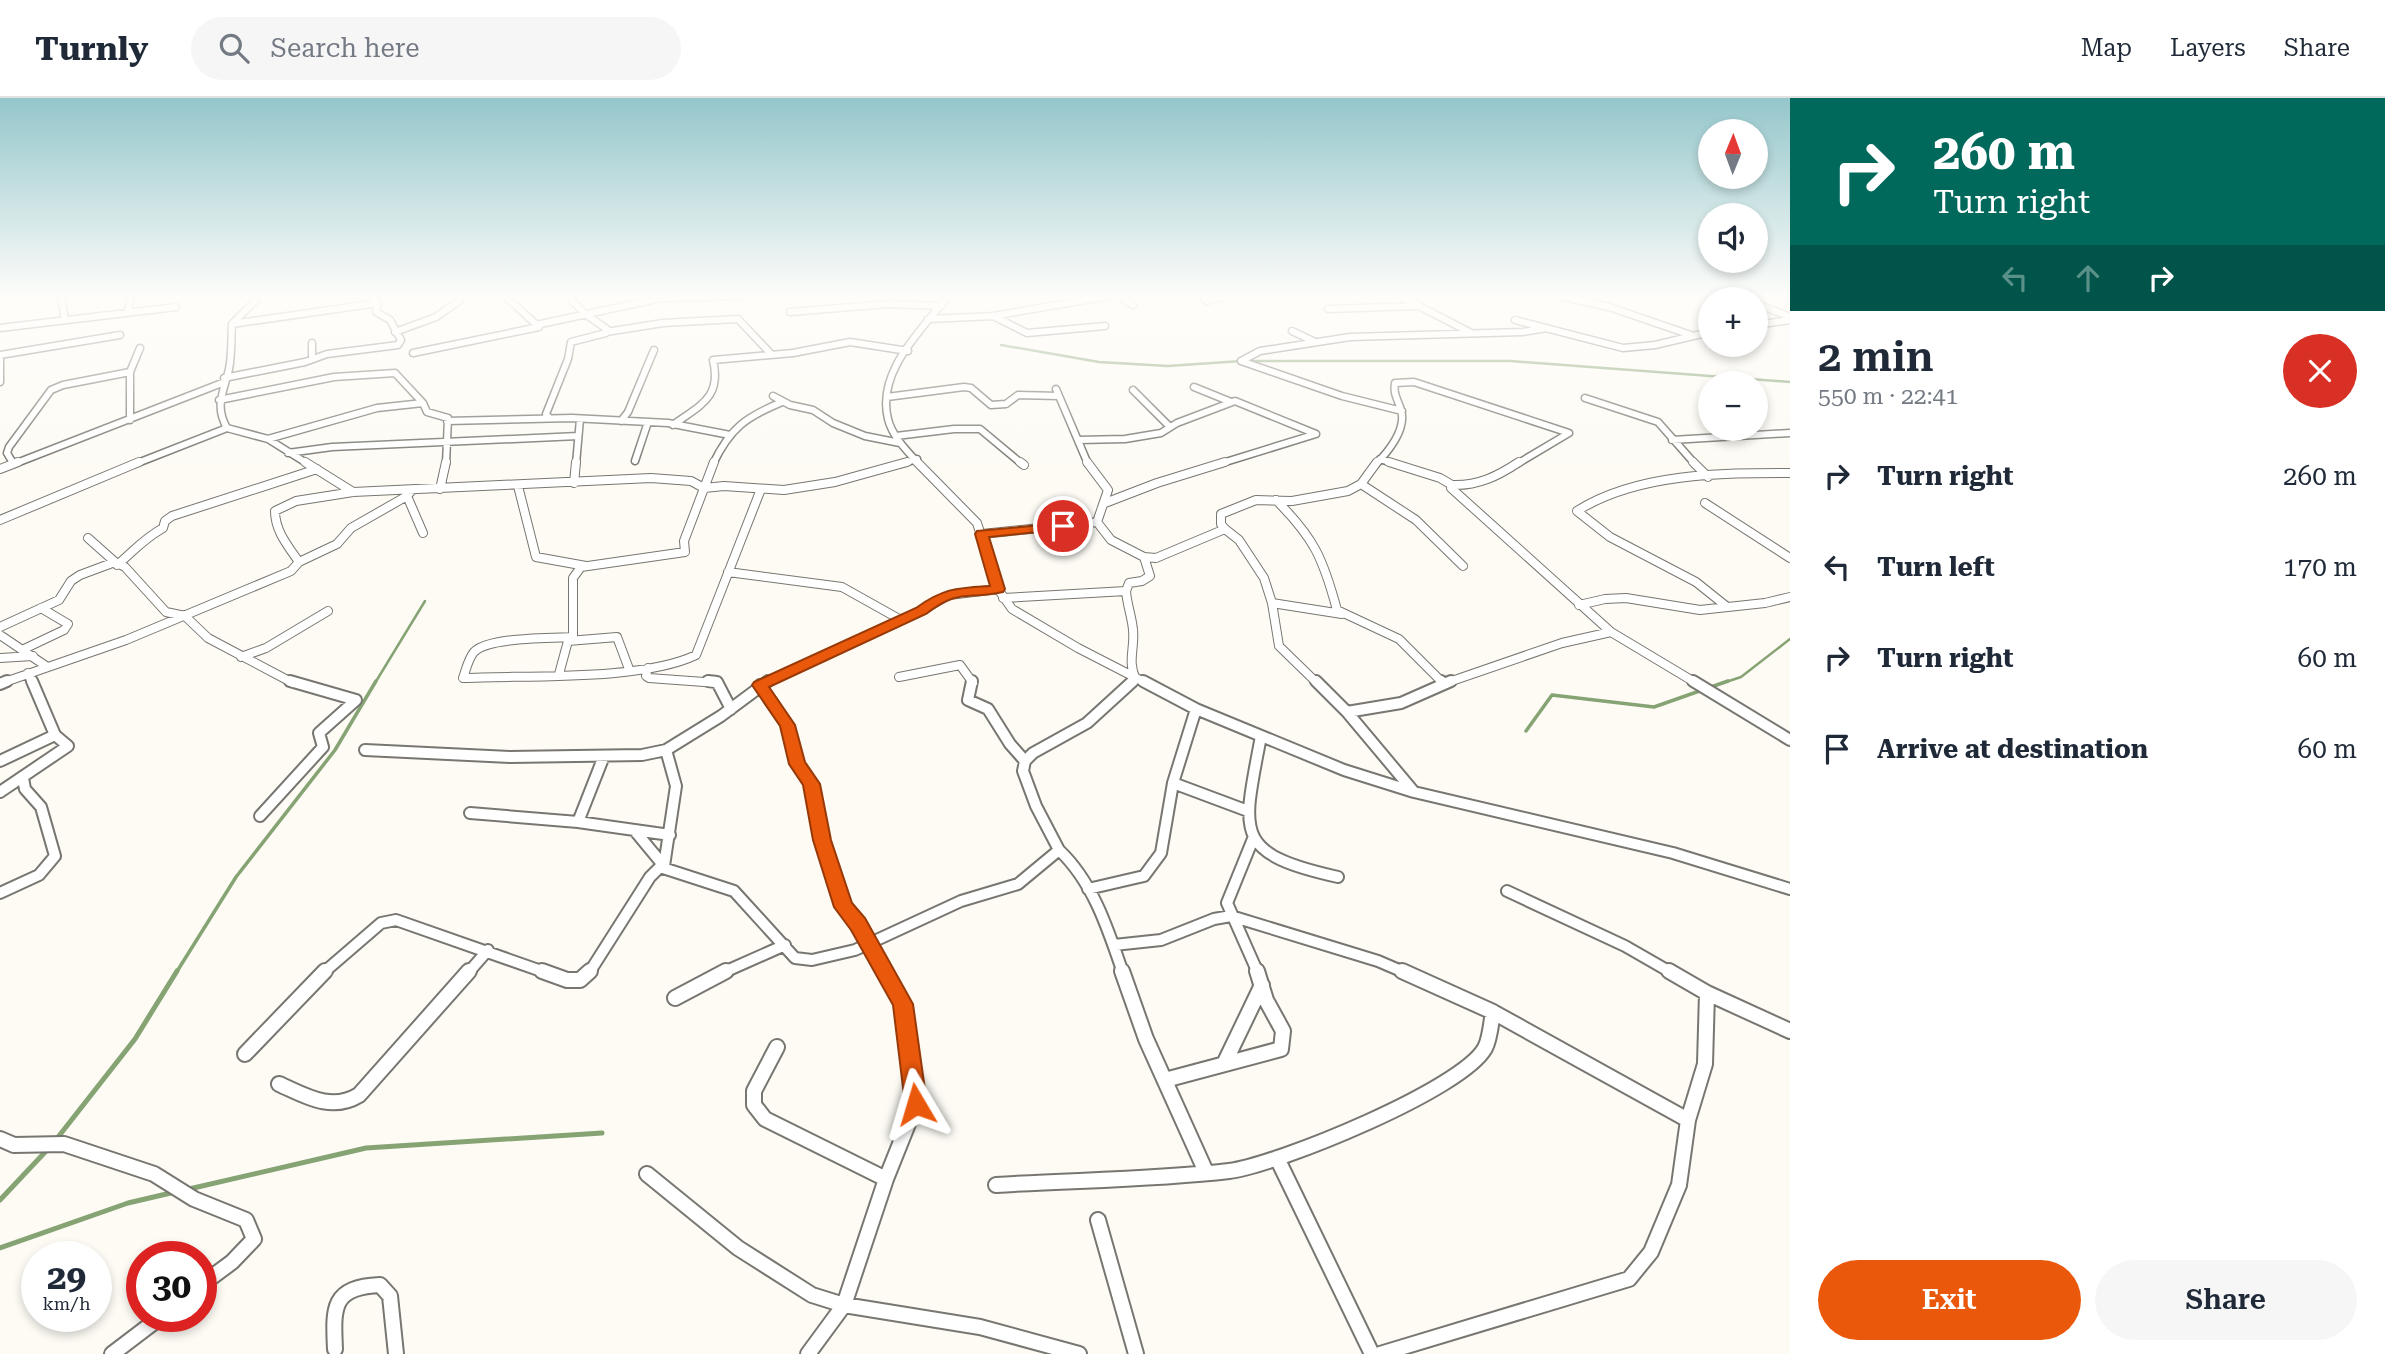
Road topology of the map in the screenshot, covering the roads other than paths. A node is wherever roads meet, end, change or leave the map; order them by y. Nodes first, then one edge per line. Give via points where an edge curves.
1 (0, 355) edge
2 (137, 355) edge
3 (230, 355) edge
4 (312, 355) edge
5 (325, 355) edge
6 (569, 355) edge
7 (652, 355) edge
8 (772, 355) edge
9 (905, 355) edge
10 (1253, 355) edge
11 (312, 359) junction
12 (130, 372) junction
13 (223, 381) junction
14 (0, 382) edge
15 (1194, 387) dead end
16 (1133, 390) dead end
17 (773, 396) dead end
18 (887, 397) junction
19 (1585, 398) dead end
20 (219, 400) junction
21 (782, 402) junction
22 (1231, 402) junction
23 (423, 403) junction
24 (1402, 411) junction
25 (549, 418) junction
26 (580, 419) junction
27 (130, 420) junction
28 (447, 421) junction
29 (621, 421) junction
30 (648, 422) junction
31 (673, 425) junction
32 (1170, 427) junction
33 (227, 428) junction
34 (1768, 432) edge
35 (1790, 433) edge
36 (730, 435) junction
37 (578, 436) junction
38 (1698, 437) edge
39 (268, 439) junction
40 (898, 440) junction
41 (1079, 440) junction
42 (1671, 440) junction
43 (447, 442) junction
44 (288, 453) junction
45 (916, 459) junction
46 (1380, 459) junction
47 (635, 461) dead end
48 (13, 463) junction
49 (1024, 465) dead end
50 (0, 469) edge
51 (317, 469) junction
52 (1790, 473) edge
53 (1708, 477) junction
54 (574, 483) junction
55 (1361, 484) junction
56 (1452, 485) junction
57 (518, 486) junction
58 (704, 488) junction
59 (440, 489) junction
60 (761, 489) junction
61 (353, 492) junction
62 (410, 493) junction
63 (1276, 500) junction
64 (1105, 503) junction
65 (1705, 503) dead end
66 (0, 520) edge
67 (1097, 522) junction
68 (1225, 529) junction
69 (423, 533) dead end
70 (982, 534) junction
71 (88, 538) dead end
72 (1144, 557) junction
73 (1790, 558) edge
74 (299, 562) junction
75 (116, 564) junction
76 (587, 566) junction
77 (1463, 566) dead end
78 (728, 572) junction
79 (1126, 591) junction
80 (1001, 594) junction
81 (1790, 597) edge
82 (1272, 603) junction
83 (1578, 605) junction
84 (1726, 606) junction
85 (41, 608) junction
86 (328, 611) dead end
87 (1342, 614) junction
88 (186, 616) junction
89 (901, 620) junction
90 (0, 627) edge
91 (1611, 632) junction
92 (0, 635) edge
93 (570, 639) junction
94 (24, 649) junction
95 (34, 656) junction
96 (0, 657) edge
97 (241, 657) junction
98 (46, 666) junction
99 (648, 668) junction
100 (629, 669) junction
101 (28, 673) junction
102 (559, 674) junction
103 (899, 677) dead end
104 (1136, 679) junction
105 (0, 684) edge
106 (1444, 684) junction
107 (760, 685) junction
108 (731, 709) junction
109 (1196, 709) junction
110 (1347, 712) junction
111 (1768, 727) junction
112 (1790, 731) edge
113 (55, 735) junction
114 (1261, 736) junction
115 (1790, 740) edge
116 (365, 750) dead end
117 (666, 750) junction
118 (604, 756) junction
119 (0, 761) edge
120 (1025, 761) junction
121 (23, 778) junction
122 (1172, 783) junction
123 (0, 792) edge
124 (1414, 793) junction
125 (1248, 811) junction
126 (470, 813) dead end
127 (260, 817) dead end
128 (578, 822) junction
129 (635, 831) junction
130 (670, 835) junction
131 (1252, 839) junction
132 (1059, 849) junction
133 (664, 866) junction
134 (1338, 877) dead end
135 (1088, 889) junction
136 (1790, 890) edge
137 (1507, 891) dead end
138 (0, 893) edge
139 (1231, 916) junction
140 (785, 945) junction
141 (870, 945) junction
142 (1114, 945) junction
143 (488, 950) junction
144 (1262, 985) junction
145 (1707, 993) junction
146 (675, 998) dead end
147 (1493, 1012) junction
148 (1790, 1031) edge
149 (777, 1047) dead end
150 (245, 1054) dead end
151 (1225, 1062) junction
152 (1165, 1080) junction
153 (279, 1084) dead end
154 (1688, 1120) junction
155 (0, 1139) edge
156 (1277, 1158) junction
157 (1206, 1172) junction
158 (647, 1174) dead end
159 (886, 1180) junction
160 (996, 1185) dead end
161 (1098, 1220) dead end
162 (217, 1273) edge
163 (844, 1305) junction
164 (141, 1332) edge
165 (335, 1349) dead end
166 (1073, 1353) edge
167 (113, 1354) edge
168 (396, 1354) edge
169 (808, 1354) edge
170 (1136, 1354) edge
171 (1371, 1354) edge
172 (1380, 1354) edge

1 - 14 street
2 - 12 street
3 - 13 street
4 - 11 street
5 - 11 street
6 - 25 street via 546,414
7 - 29 street
8 - 31 street via 713,360 717,376 711,397
9 - 18 street via 891,373
10 - 24 street via 1241,361
11 - 13 street
12 - 27 street
12 - 48 street via 51,390 9,447
13 - 20 street
13 - 27 street
15 - 22 street
16 - 32 street
17 - 21 street
18 - 40 street via 888,419
18 - 41 street via 971,387 991,405 1006,404 1018,395 1058,393
19 - 42 street via 1648,416
20 - 23 street via 334,377 389,372 399,374
20 - 33 street
21 - 36 street via 751,415
21 - 40 street via 813,410 864,436
22 - 32 street
22 - 64 street via 1241,401 1316,434 1166,478
23 - 28 street via 427,412
23 - 39 street via 377,408
24 - 46 street via 1402,423 1386,456
24 - 56 street via 1394,385 1414,382 1569,433 1521,463 1467,488
25 - 26 street
25 - 28 street
26 - 29 street
26 - 37 street
27 - 48 street
28 - 43 street
29 - 30 street
30 - 31 street
30 - 47 street
31 - 36 street
32 - 41 street via 1125,439
33 - 39 street
33 - 66 street
34 - 35 street
36 - 58 street via 709,467
37 - 43 street
37 - 54 street
38 - 42 street
39 - 44 street
40 - 45 street
40 - 49 street via 980,429
41 - 64 street via 1087,463 1108,490
42 - 53 street
43 - 44 street
43 - 59 street
44 - 51 street
45 - 60 street via 840,481
45 - 70 street via 977,523
46 - 55 street
46 - 56 street
48 - 50 street
51 - 61 street
51 - 75 street via 172,516
52 - 53 street
53 - 84 street via 1659,482 1577,511 1611,537 1690,578
54 - 57 street
54 - 58 street via 651,478 691,481
55 - 63 street via 1338,493
55 - 77 street via 1400,508
56 - 83 street
57 - 59 street
57 - 76 street via 536,557
58 - 60 street via 721,484
58 - 76 street via 684,541 685,552
59 - 62 street
60 - 78 street
61 - 62 street
61 - 74 street via 296,501 275,511 283,537
62 - 69 street
62 - 74 street via 351,528 330,548
63 - 68 street via 1256,500 1221,514 1220,524
63 - 87 street via 1304,528 1326,568
64 - 67 street
65 - 73 street
67 - 70 street
67 - 72 street via 1118,547
68 - 72 street via 1156,558
68 - 82 street via 1239,540 1264,578
70 - 80 street
71 - 75 street
72 - 79 street via 1150,576 1129,583
74 - 88 street via 290,571
75 - 85 street via 74,578 65,596
75 - 88 street via 166,612
76 - 93 street via 573,578
78 - 89 street via 842,587
78 - 99 street via 696,654 690,661
79 - 80 street
79 - 104 street via 1133,629 1130,668
80 - 89 street via 953,592
80 - 104 street via 1012,609
81 - 84 street
82 - 87 street
82 - 110 street via 1279,646
83 - 84 street via 1626,598 1689,609
83 - 91 street
85 - 90 street
85 - 94 street via 68,624
86 - 97 street via 266,648
87 - 106 street via 1399,639
88 - 97 street via 208,638
88 - 98 street
89 - 107 street
91 - 106 street via 1562,643
91 - 111 street
92 - 94 street
93 - 100 street via 618,637
93 - 102 street
93 - 102 street via 479,647 463,678
94 - 95 street
95 - 96 street
95 - 98 street
97 - 127 street via 297,685 356,699 319,733 323,747
98 - 101 street
99 - 100 street
99 - 108 street via 649,678 717,682
100 - 102 street
101 - 105 street
101 - 113 street
103 - 120 street via 960,665 973,683 968,700 988,709
104 - 109 street
104 - 120 street via 1087,723
106 - 110 street via 1401,703
107 - 108 street
107 - 141 street via 787,725 797,764 811,784 843,907
108 - 117 street
109 - 114 street
109 - 122 street
110 - 124 street
111 - 112 street
111 - 115 street
113 - 119 street
113 - 121 street via 68,746
114 - 124 street
114 - 125 street
116 - 118 street
117 - 118 street
117 - 130 street via 676,786
118 - 128 street
120 - 132 street via 1023,771 1036,806
121 - 123 street
121 - 138 street via 25,789 41,807 55,856 41,873
122 - 125 street
122 - 135 street via 1161,853 1144,876
124 - 136 street via 1673,853
125 - 131 street
126 - 128 street
128 - 129 street
129 - 130 street
129 - 133 street
130 - 133 street
131 - 134 street via 1262,851 1289,867
131 - 139 street via 1227,903
132 - 135 street via 1070,856
132 - 141 street via 1020,883 964,900
133 - 140 street via 734,891
133 - 143 street via 650,877 588,975 580,980 567,980
135 - 142 street
137 - 145 street via 1625,946
139 - 142 street via 1161,940
139 - 144 street
139 - 147 street via 1378,961
140 - 141 street via 801,960
140 - 146 street
141 - 159 street via 906,1012 916,1104
142 - 152 street
143 - 150 street via 409,923 381,923 324,972
143 - 153 street via 347,1104 331,1105
144 - 151 street
144 - 151 street via 1283,1031 1281,1049
145 - 148 street
145 - 154 street via 1705,1064
147 - 154 street
147 - 156 street via 1485,1048 1460,1071 1377,1119
149 - 159 street via 754,1091 754,1105 765,1119
151 - 152 street
152 - 157 street
154 - 172 street via 1679,1185 1651,1252 1629,1279
155 - 162 street via 13,1145 64,1144 154,1174 194,1199 246,1220 254,1239
156 - 157 street via 1232,1171
156 - 171 street
157 - 160 street
158 - 163 street via 738,1248 812,1295
159 - 163 street
161 - 170 street
163 - 166 street via 980,1327
163 - 169 street
164 - 167 street
165 - 168 street via 333,1313 339,1296 351,1287 380,1284 390,1296

